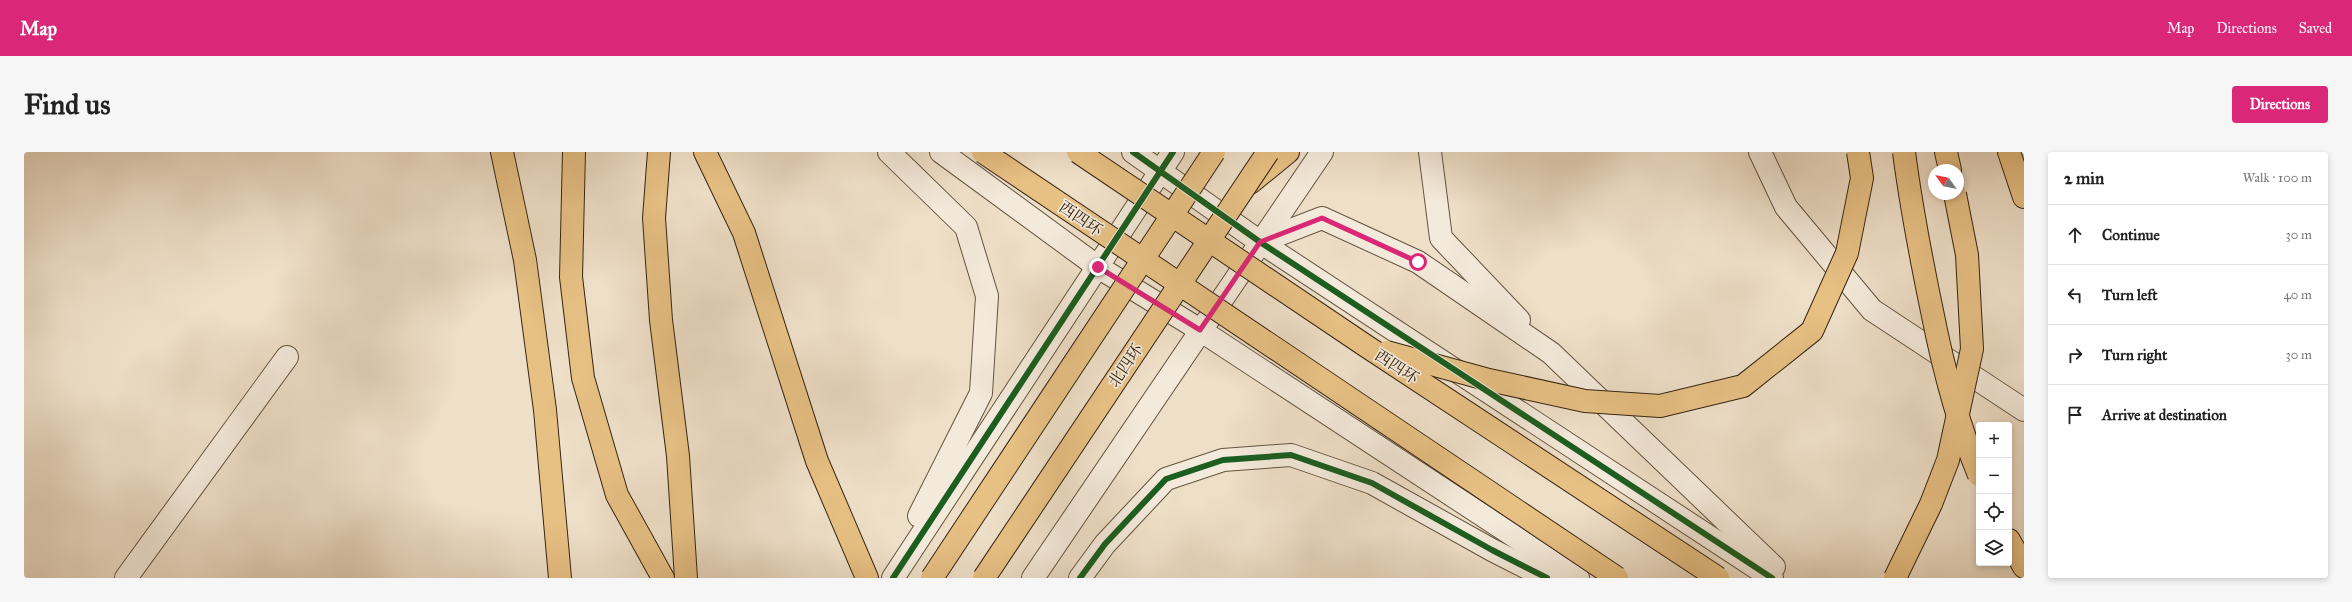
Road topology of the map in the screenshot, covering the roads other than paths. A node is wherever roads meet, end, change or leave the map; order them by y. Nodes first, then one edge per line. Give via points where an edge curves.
1 (502, 152) edge
2 (574, 152) edge
3 (659, 152) edge
4 (705, 152) edge
5 (889, 152) edge
6 (941, 152) edge
7 (983, 152) edge
8 (1078, 152) edge
9 (1133, 152) edge
10 (1173, 152) edge
11 (1214, 152) edge
12 (1268, 152) edge
13 (1288, 152) edge
14 (1322, 152) edge
15 (1430, 152) edge
16 (1760, 152) edge
17 (1858, 152) edge
18 (1904, 152) edge
19 (1946, 152) edge
20 (2009, 152) edge
21 (1949, 164) edge
22 (1160, 171) junction
23 (1242, 188) junction
24 (2024, 197) edge
25 (1956, 200) edge
26 (1260, 242) junction
27 (1098, 267) junction
28 (1200, 330) junction
29 (1366, 346) junction
30 (1550, 353) junction
31 (287, 357) dead end
32 (2024, 410) edge
33 (1976, 468) edge
34 (2012, 545) edge
35 (2024, 567) edge
36 (126, 578) edge
37 (560, 578) edge
38 (663, 578) edge
39 (686, 578) edge
40 (867, 578) edge
41 (883, 578) edge
42 (893, 578) edge
43 (932, 578) edge
44 (984, 578) edge
45 (1033, 578) edge
46 (1080, 578) edge
47 (1547, 578) edge
48 (1578, 578) edge
49 (1617, 578) edge
50 (1718, 578) edge
51 (1772, 578) edge
52 (1785, 578) edge
53 (1895, 578) edge

1 - 37 highway via 525,260 545,410
2 - 38 highway via 571,277 583,378 617,495
3 - 39 highway via 654,218 661,320 678,456
4 - 40 highway via 744,233 817,461
5 - 41 street via 966,227 987,296 981,393 925,505
6 - 27 street
7 - 49 highway, 西四环, bridge
8 - 29 highway, 西四环, bridge
9 - 22 street
10 - 22 street
11 - 43 highway, bridge
12 - 23 highway, 北四环, bridge
13 - 23 highway, bridge
14 - 26 street
15 - 30 street via 1441,238
16 - 32 street via 1786,207 1872,310
17 - 29 highway, bridge via 1862,178 1847,253 1812,331 1743,386 1660,406 1585,401 1489,380
18 - 33 highway, bridge via 1913,224 1942,358 1965,442
19 - 21 highway
20 - 24 highway
22 - 26 street
22 - 27 street
23 - 44 highway, 北四环, bridge
25 - 53 highway, bridge via 1967,255 1972,349 1948,460 1931,504
26 - 28 street
26 - 30 street via 1322,218 1418,262
26 - 51 street
27 - 28 street
27 - 42 street
28 - 45 street
28 - 48 street
29 - 50 highway, 西四环, bridge
30 - 52 street
31 - 36 street
34 - 35 highway
46 - 47 street via 1105,544 1166,479 1223,460 1291,455 1372,483

